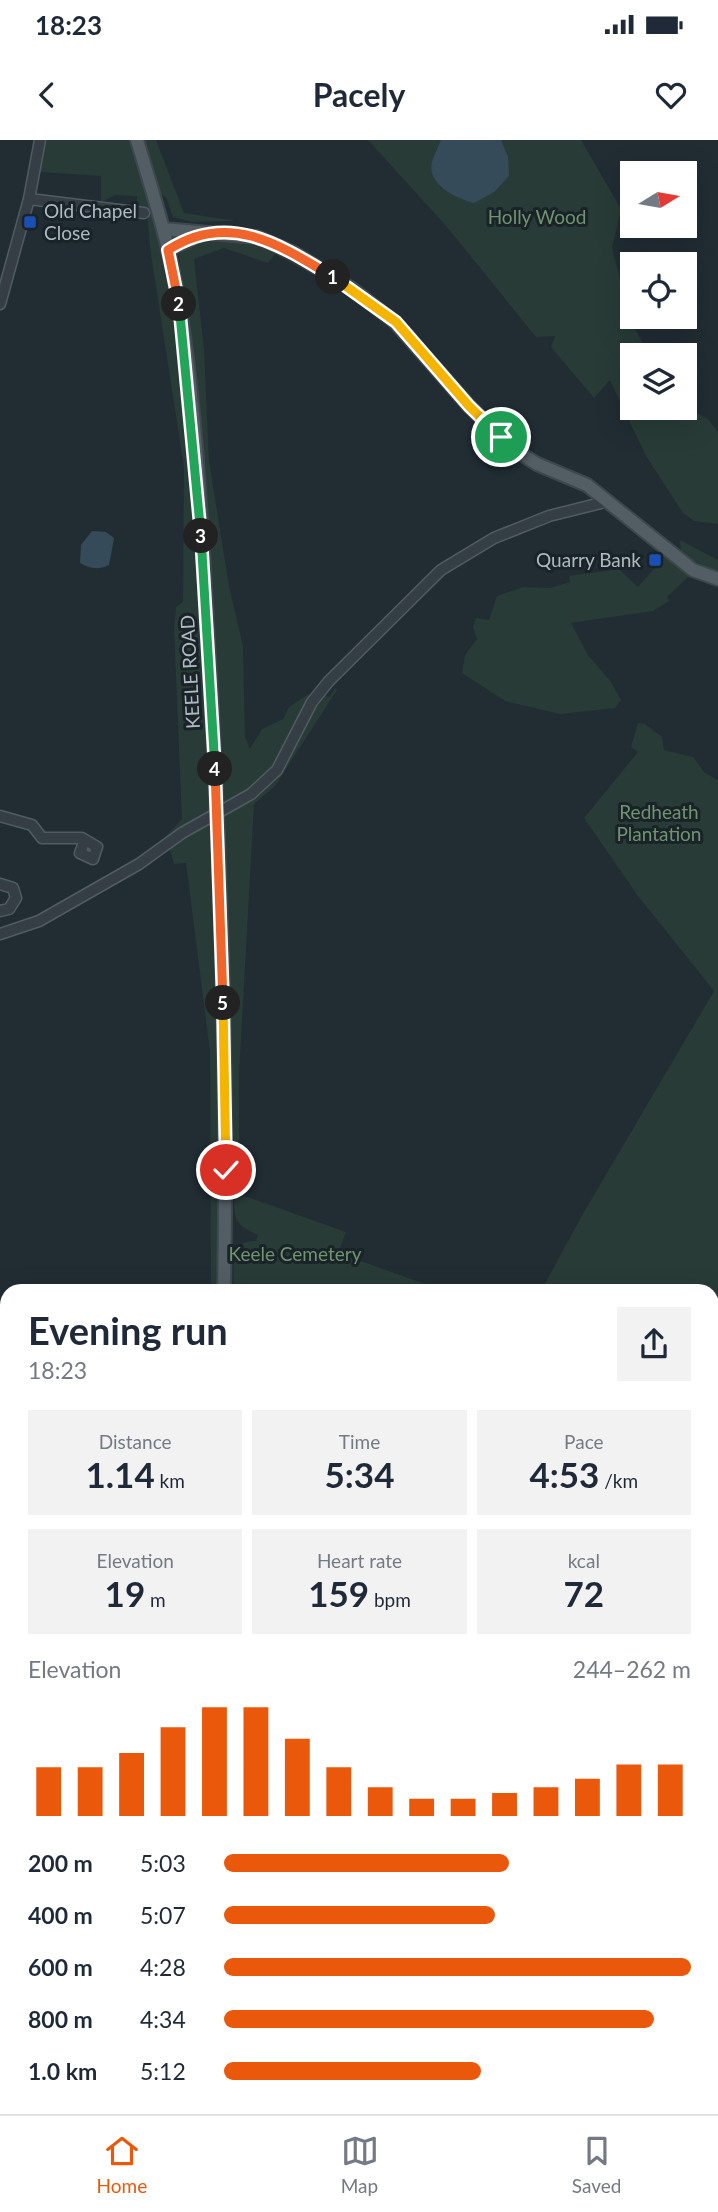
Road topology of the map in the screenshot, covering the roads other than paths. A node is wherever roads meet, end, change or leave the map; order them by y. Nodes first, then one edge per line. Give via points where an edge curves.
1 (40, 140) edge
2 (136, 140) edge
3 (29, 199) junction
4 (144, 213) dead end
5 (163, 229) junction
6 (204, 232) junction
7 (168, 250) junction
8 (0, 304) edge
9 (610, 501) junction
10 (718, 579) edge
11 (0, 816) edge
12 (85, 840) dead end
13 (0, 884) edge
14 (0, 911) edge
15 (0, 934) edge
16 (224, 1284) edge

1 - 3 street
2 - 5 main road, KEELE ROAD
3 - 4 street via 117,206
3 - 8 street
5 - 6 main road
5 - 7 main road, KEELE ROAD
6 - 7 main road
6 - 9 main road via 257,237 294,253 352,289 411,337 501,437 537,464 587,485
7 - 16 main road, KEELE ROAD via 196,466 212,703 224,1033
9 - 10 main road via 693,570
9 - 15 street, bridge via 549,516 494,538 441,570 328,681 277,770 251,794 39,921
11 - 12 street via 32,825 43,838
13 - 14 street via 13,888 16,898 9,909

